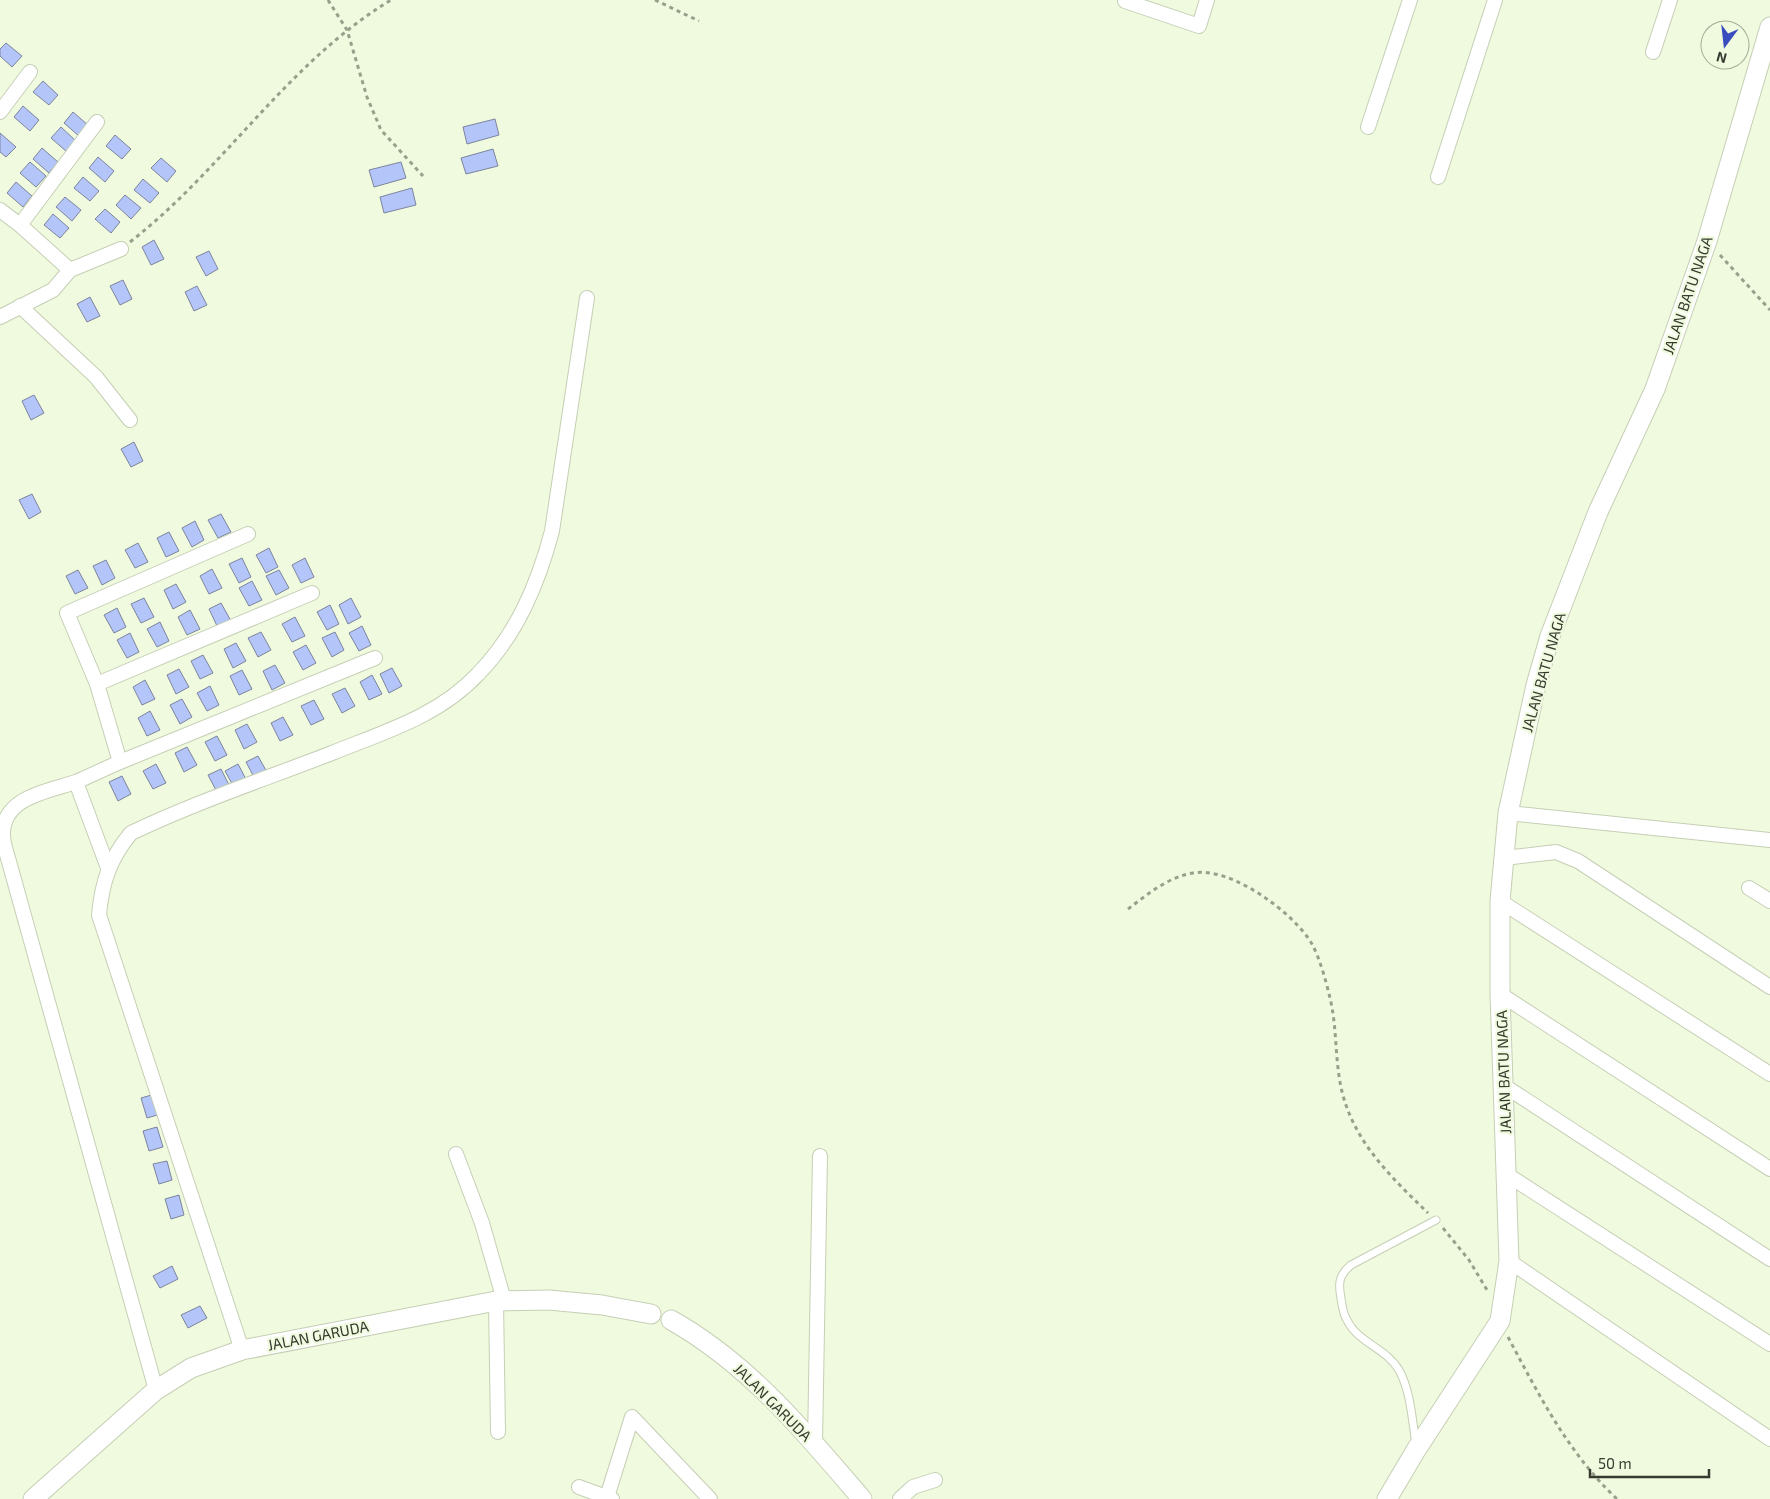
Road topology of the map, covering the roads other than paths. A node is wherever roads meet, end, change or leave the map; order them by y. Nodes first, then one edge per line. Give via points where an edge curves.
1 (1124, 0) edge
2 (1207, 0) edge
3 (1410, 0) edge
4 (1495, 0) edge
5 (1670, 0) edge
6 (1770, 28) edge
7 (1653, 52) dead end
8 (30, 72) dead end
9 (0, 112) edge
10 (98, 122) dead end
11 (1368, 128) dead end
12 (1438, 177) dead end
13 (0, 210) edge
14 (20, 225) junction
15 (121, 248) road end
16 (70, 270) junction
17 (587, 298) dead end
18 (20, 306) junction
19 (0, 317) edge
20 (130, 420) dead end
21 (248, 534) dead end
22 (312, 594) dead end
23 (375, 658) dead end
24 (97, 684) junction
25 (120, 762) junction
26 (76, 782) junction
27 (1508, 813) junction
28 (1770, 840) edge
29 (1504, 858) junction
30 (108, 868) junction
31 (1749, 888) dead end
32 (1500, 901) junction
33 (1770, 901) edge
34 (1770, 988) edge
35 (1500, 994) junction
36 (1770, 1074) edge
37 (1503, 1085) junction
38 (456, 1154) dead end
39 (820, 1156) dead end
40 (1770, 1169) edge
41 (1506, 1174) junction
42 (1436, 1220) road end
43 (1770, 1259) edge
44 (1509, 1261) junction
45 (500, 1300) junction
46 (651, 1314) joint
47 (671, 1320) joint
48 (1770, 1344) edge
49 (242, 1350) junction
50 (156, 1390) junction
51 (498, 1432) dead end
52 (1770, 1439) edge
53 (815, 1443) junction
54 (1416, 1450) junction
55 (935, 1480) dead end
56 (579, 1487) dead end
57 (610, 1498) edge
58 (33, 1499) edge
59 (710, 1499) edge
60 (862, 1499) edge
61 (900, 1499) edge
62 (1387, 1499) edge

1 - 2 street via 1199,26
3 - 11 street
4 - 12 street
5 - 7 street
6 - 27 street, JALAN BATU NAGA via 1707,241 1655,389 1598,512 1550,636
8 - 9 street
10 - 14 street
13 - 14 street
14 - 16 street
15 - 16 street
16 - 18 street via 52,290
17 - 30 street via 552,531 526,606 504,644 455,694 420,718 131,833 118,847
18 - 19 street
18 - 20 street via 96,377
21 - 24 street via 67,613
22 - 24 street
23 - 25 street
24 - 25 street
25 - 26 street
26 - 30 street
26 - 50 street via 21,801 11,811 3,835
27 - 28 street
27 - 29 street, JALAN BATU NAGA
29 - 32 street, JALAN BATU NAGA
29 - 34 street via 1556,852 1578,861
30 - 49 street via 101,889 99,915
31 - 33 street
32 - 35 street, JALAN BATU NAGA
32 - 36 street
35 - 37 street, JALAN BATU NAGA
35 - 40 street
37 - 41 street, JALAN BATU NAGA
37 - 43 street
38 - 45 street via 482,1223
39 - 53 street
41 - 44 street, JALAN BATU NAGA
41 - 48 street
42 - 54 lane via 1351,1265 1343,1271 1338,1283 1351,1327 1390,1358 1404,1380
44 - 52 street
44 - 54 street, JALAN BATU NAGA via 1500,1321
45 - 46 street, JALAN GARUDA via 549,1300
45 - 49 street, JALAN GARUDA
45 - 51 street
46 - 47 street
47 - 53 street, JALAN GARUDA via 725,1355
49 - 50 street, JALAN GARUDA via 190,1368
50 - 58 street, JALAN GARUDA
53 - 60 street, JALAN GARUDA
54 - 62 street
55 - 61 street via 913,1487
56 - 57 street
57 - 59 street via 632,1417

